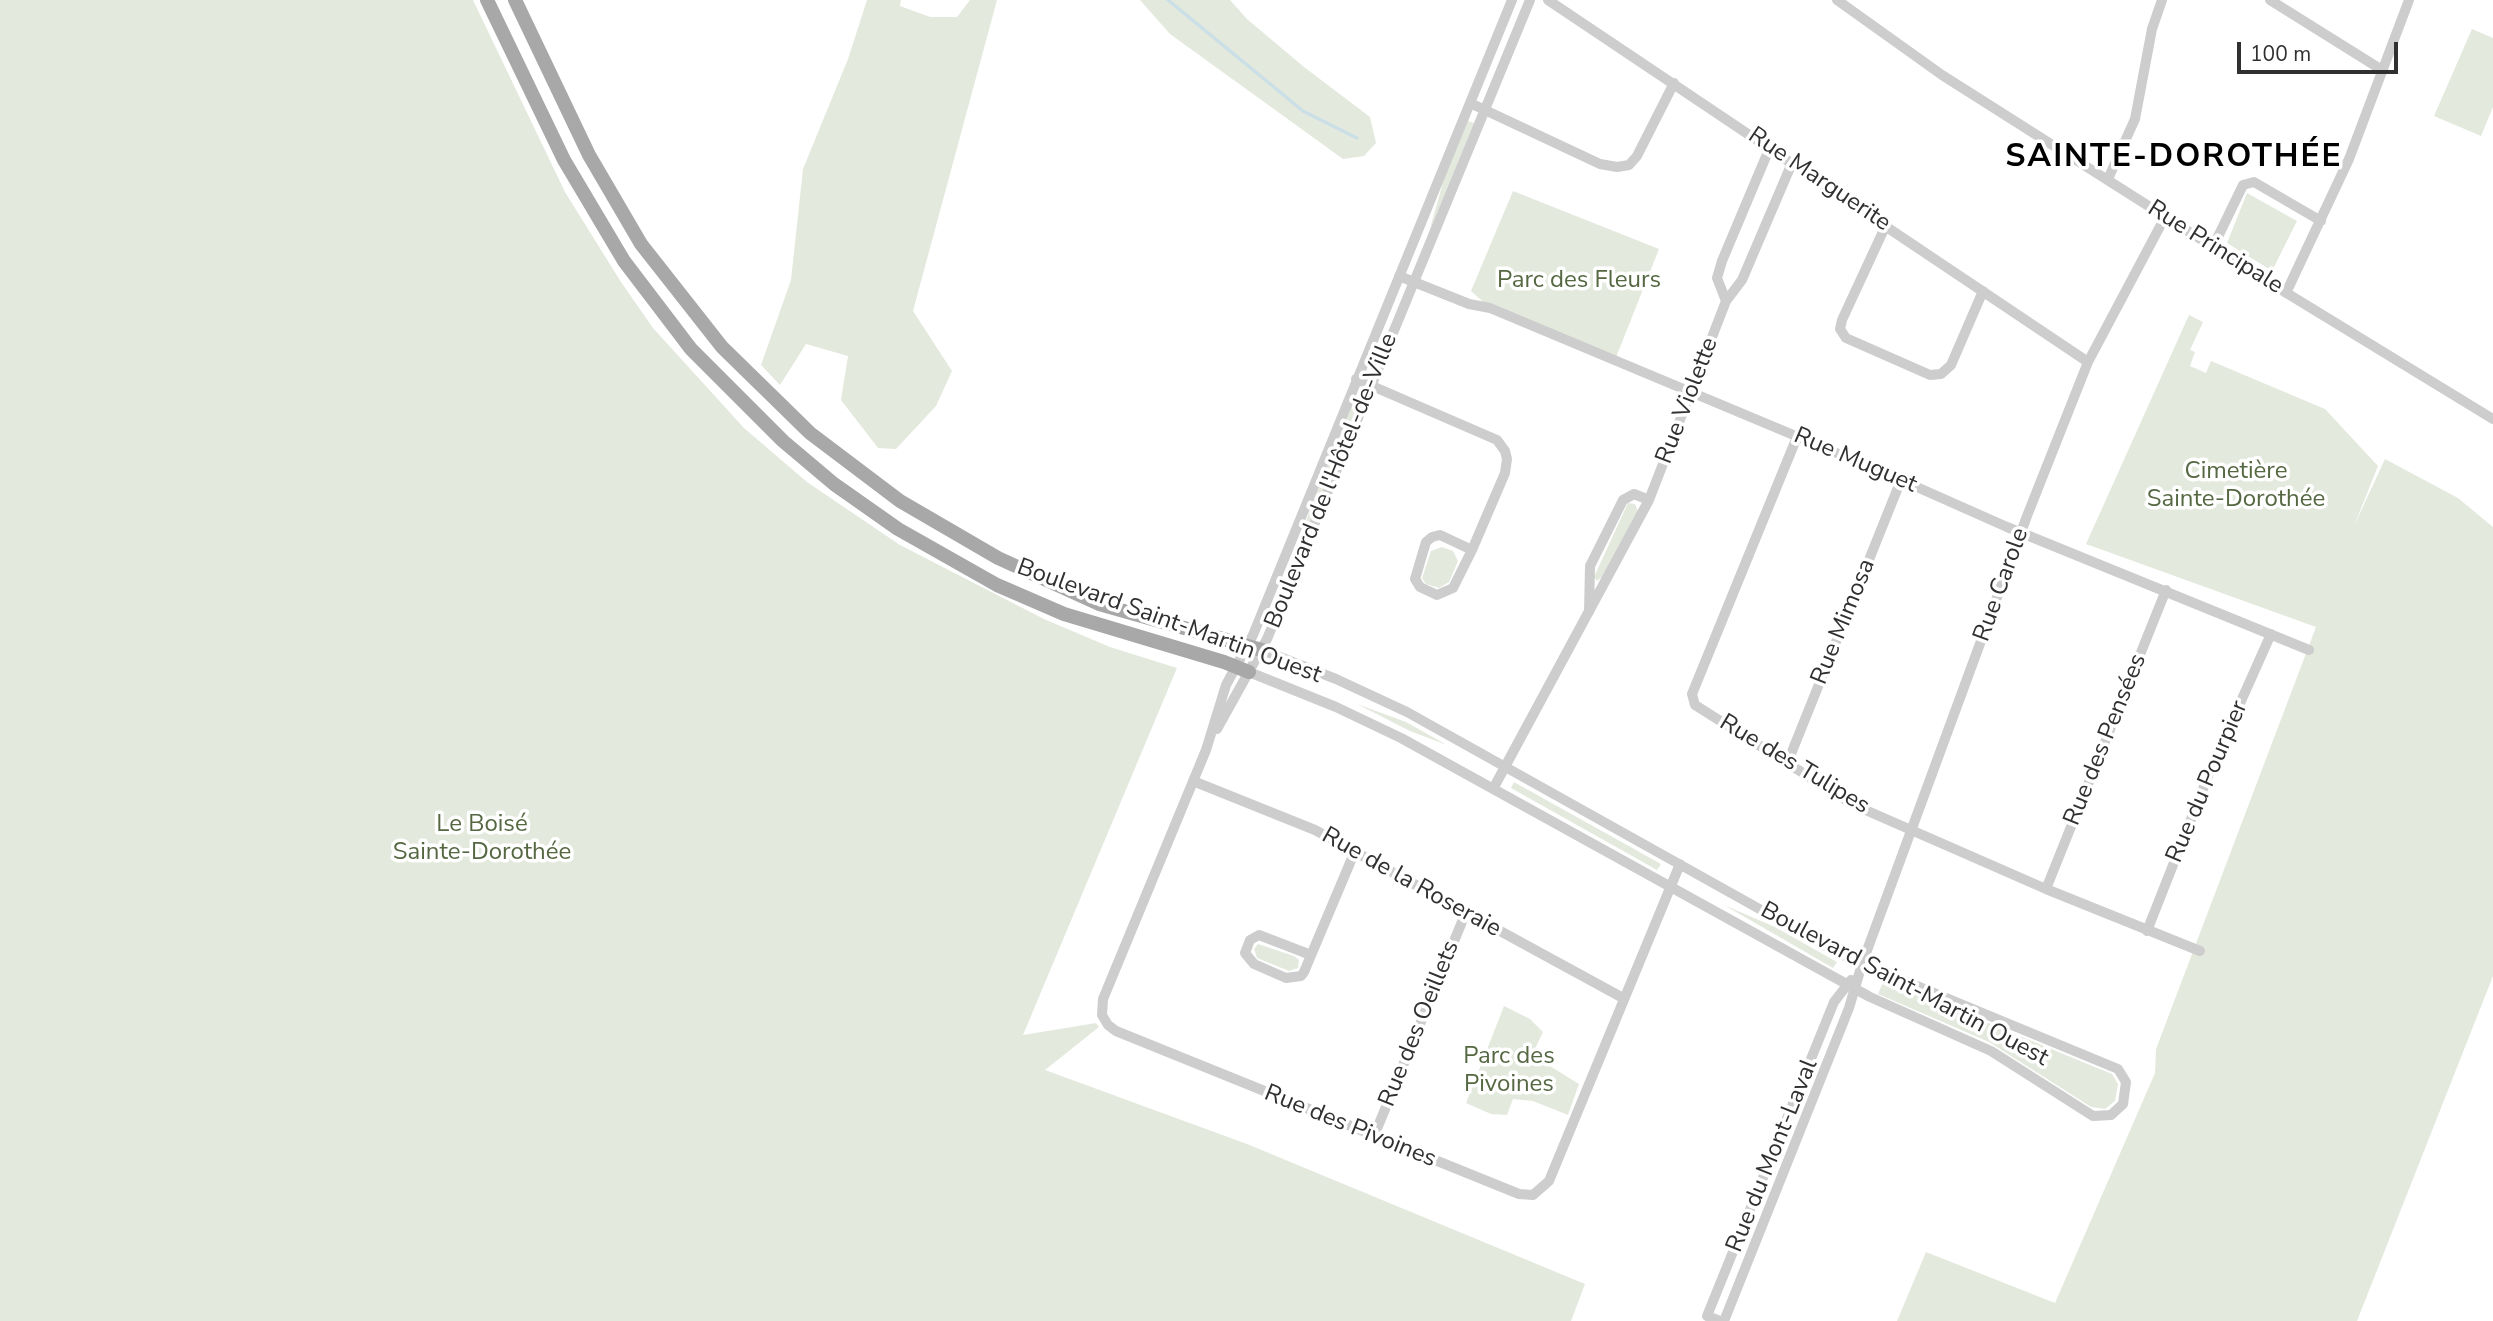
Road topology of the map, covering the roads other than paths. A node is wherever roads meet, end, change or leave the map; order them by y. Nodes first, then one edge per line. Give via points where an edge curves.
1 (487, 0) edge
2 (515, 0) edge
3 (1512, 0) edge
4 (1530, 0) edge
5 (1548, 0) edge
6 (1837, 0) edge
7 (2162, 0) edge
8 (2270, 0) edge
9 (2294, 0) edge
10 (2409, 0) edge
11 (2289, 12) junction
12 (2382, 71) junction
13 (1674, 82) junction
14 (1470, 103) junction
15 (1484, 110) junction
16 (1770, 148) junction
17 (1792, 163) junction
18 (2108, 179) junction
19 (2165, 217) junction
20 (2321, 221) junction
21 (1886, 225) junction
22 (2213, 247) junction
23 (1399, 276) junction
24 (1413, 282) junction
25 (1983, 291) junction
26 (2286, 293) junction
27 (1726, 301) junction
28 (2088, 362) junction
29 (1356, 379) junction
30 (1371, 386) junction
31 (1693, 393) junction
32 (2493, 418) edge
33 (1797, 437) junction
34 (1901, 480) junction
35 (1650, 500) junction
36 (2021, 533) junction
37 (1472, 550) junction
38 (2166, 590) junction
39 (1589, 612) junction
40 (2271, 634) junction
41 (1255, 647) junction
42 (2309, 650) dead end
43 (1242, 670) junction
44 (1206, 750) joint
45 (1787, 764) junction
46 (1506, 766) junction
47 (1193, 781) junction
48 (1493, 789) junction
49 (1913, 829) junction
50 (1355, 851) junction
51 (1680, 864) junction
52 (1669, 887) junction
53 (2046, 889) junction
54 (1466, 912) junction
55 (2147, 931) junction
56 (2200, 951) dead end
57 (1311, 955) junction
58 (1862, 964) junction
59 (1851, 986) junction
60 (1623, 998) junction
61 (1374, 1136) junction
62 (1722, 1321) edge

1 - 43 main road, Boulevard Saint-Martin Ouest via 564,160 620,255 691,349 777,436 898,529 996,585 1064,614
2 - 41 main road, Boulevard Saint-Martin Ouest via 581,140 632,230 702,325 793,418 888,493 998,558 1099,604
3 - 14 street, Boulevard de l'Hôtel-de-Ville
4 - 15 street, Boulevard de l'Hôtel-de-Ville
5 - 13 street, Rue Marguerite
6 - 18 street, Rue Principale via 1942,75
7 - 18 street via 2151,29 2135,118
8 - 11 street
9 - 11 street
10 - 12 street
11 - 12 street
12 - 20 street
13 - 15 street via 1637,156 1629,165 1617,167 1600,164
13 - 16 street, Rue Marguerite
14 - 15 street
14 - 23 street, Boulevard de l'Hôtel-de-Ville
15 - 24 street, Boulevard de l'Hôtel-de-Ville
16 - 17 street, Rue Marguerite
16 - 27 street via 1721,261 1717,278
17 - 21 street, Rue Marguerite
17 - 27 street, Rue Violette via 1742,280
18 - 19 street, Rue Principale
19 - 22 street, Rue Principale
19 - 28 street, Rue Carole
20 - 22 street via 2254,182 2243,185
20 - 26 street
21 - 25 street, Rue Marguerite
21 - 25 street via 1842,320 1840,329 1846,338 1930,375 1941,374 1951,365
22 - 26 street, Rue Principale
23 - 24 street, Rue Muguet
23 - 29 street, Boulevard de l'Hôtel-de-Ville
24 - 30 street, Boulevard de l'Hôtel-de-Ville
24 - 31 street, Rue Muguet via 1490,308
25 - 28 street, Rue Marguerite
26 - 32 street, Rue Principale
27 - 31 street, Rue Violette
28 - 36 street, Rue Carole
29 - 30 street
29 - 41 street, Boulevard de l'Hôtel-de-Ville
30 - 37 street via 1497,440 1505,451 1505,473
30 - 41 street, Boulevard de l'Hôtel-de-Ville
31 - 33 street, Rue Muguet
31 - 35 street, Rue Violette
33 - 34 street, Rue Muguet
33 - 45 street, Rue des Tulipes via 1692,694 1695,705
34 - 36 street, Rue Muguet
34 - 45 street, Rue Mimosa
35 - 39 street, Rue Violette
35 - 39 street, Rue Violette via 1634,494 1623,500 1590,566
36 - 38 street, Rue Muguet
36 - 49 street, Rue Carole
37 - 37 street via 1432,537 1426,542 1415,579 1420,587 1446,594
38 - 40 street, Rue Muguet
38 - 53 street, Rue des Pensées
39 - 46 street, Rue Violette
40 - 42 street, Rue Muguet
40 - 55 street, Rue du Pourpier
41 - 43 street, Boulevard de l'Hôtel-de-Ville
41 - 46 street, Boulevard Saint-Martin Ouest via 1387,702
43 - 44 street, Boulevard de l'Hôtel-de-Ville via 1223,694
43 - 48 street, Boulevard Saint-Martin Ouest via 1362,719
44 - 47 street, Rue des Pivoines
45 - 49 street, Rue des Tulipes via 1854,805
46 - 48 street, Rue Violette
46 - 51 street, Boulevard Saint-Martin Ouest
47 - 50 street, Rue de la Roseraie via 1272,811
47 - 61 street, Rue des Pivoines via 1103,999 1103,1019 1116,1031
48 - 52 street, Boulevard Saint-Martin Ouest
49 - 53 street, Rue des Tulipes
49 - 58 street, Rue Carole
50 - 54 street, Rue de la Roseraie
50 - 57 street
51 - 52 street, Rue des Pivoines
51 - 58 street, Boulevard Saint-Martin Ouest
52 - 59 street, Boulevard Saint-Martin Ouest
52 - 60 street, Rue des Pivoines
53 - 55 street, Rue des Tulipes
54 - 60 street, Rue de la Roseraie
54 - 61 street, Rue des Oeillets
55 - 56 street, Rue des Tulipes
57 - 57 street via 1259,934 1250,940 1245,953 1254,964 1290,979 1301,976
58 - 59 street, Rue Carole
58 - 59 street, Boulevard Saint-Martin Ouest via 2118,1069 2126,1082 2124,1100 2112,1115 2093,1116 1991,1051
59 - 62 street, Rue du Mont-Laval
59 - 62 street, Rue du Mont-Laval via 1834,1002 1707,1316
60 - 61 street, Rue des Pivoines via 1549,1181 1537,1193 1519,1194

